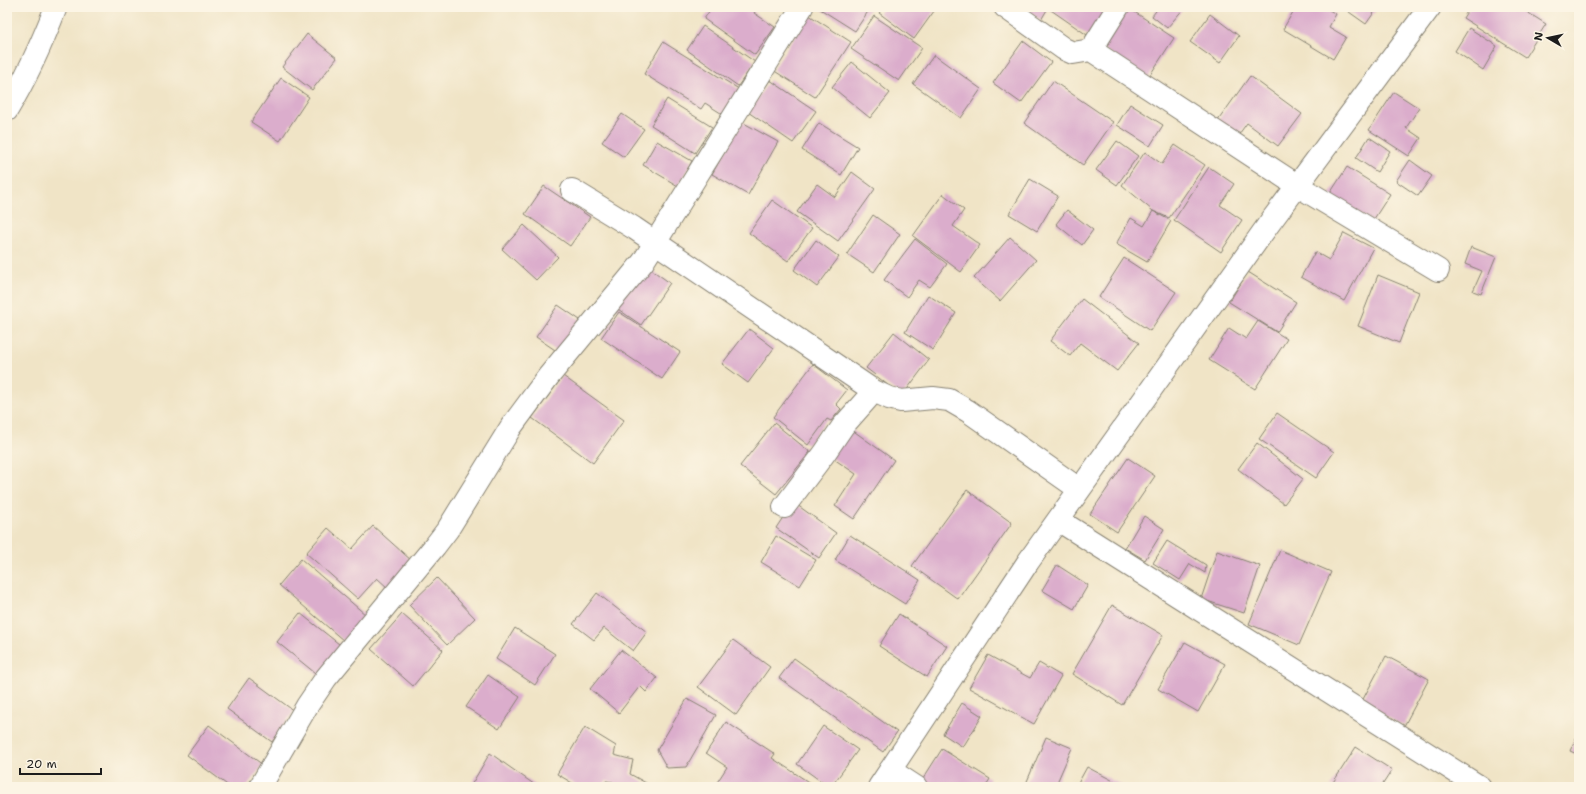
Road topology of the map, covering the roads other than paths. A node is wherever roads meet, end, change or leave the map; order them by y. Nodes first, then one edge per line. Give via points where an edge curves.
1 (56, 7) edge
2 (802, 7) edge
3 (1005, 7) edge
4 (1118, 7) edge
5 (1430, 7) edge
6 (1090, 50) junction
7 (7, 110) edge
8 (1298, 186) junction
9 (572, 190) dead end
10 (656, 243) junction
11 (1438, 270) dead end
12 (874, 391) junction
13 (1080, 489) junction
14 (784, 507) dead end
15 (1058, 520) junction
16 (884, 779) edge
17 (260, 787) edge
18 (916, 787) edge
19 (1480, 787) edge

1 - 7 street via 22,86
2 - 10 street
3 - 6 street via 1064,49 1073,53
4 - 6 street
5 - 8 street
6 - 8 street
8 - 11 street
8 - 13 street
9 - 10 street
10 - 12 street
10 - 17 street via 511,427 448,529 326,678
12 - 13 street via 901,401 933,398 949,400 968,410
12 - 14 street via 843,426
13 - 15 street
15 - 16 street
15 - 19 street
16 - 18 street

